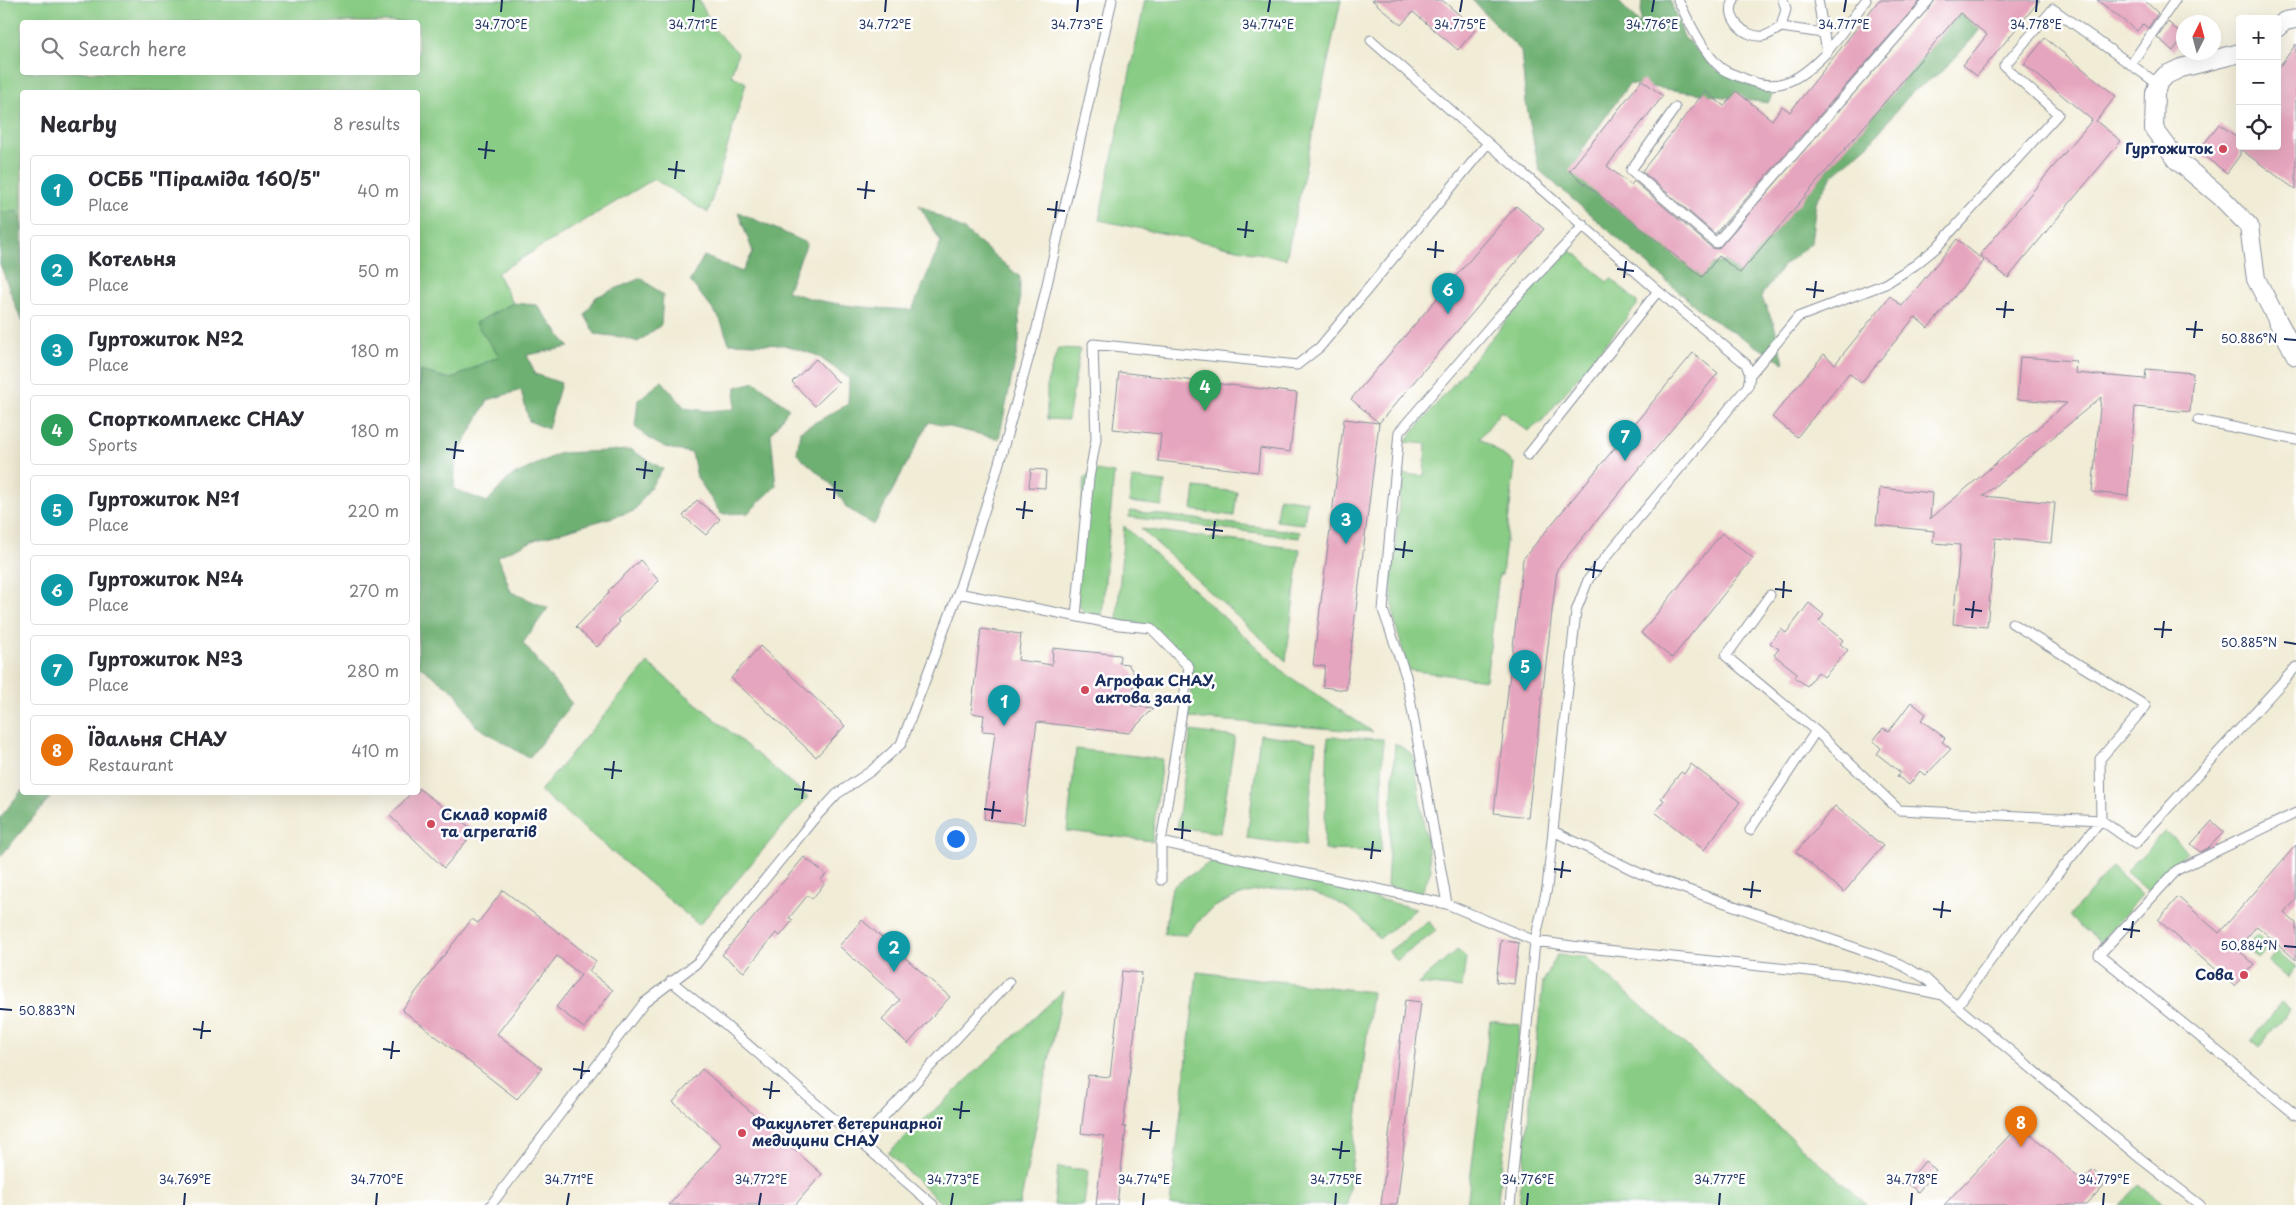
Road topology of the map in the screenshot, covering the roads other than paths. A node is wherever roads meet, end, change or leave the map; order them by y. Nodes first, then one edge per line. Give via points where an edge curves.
1 (1112, 0) edge
2 (1678, 0) edge
3 (1734, 0) edge
4 (1783, 0) edge
5 (1818, 0) edge
6 (1866, 0) edge
7 (1929, 0) edge
8 (2175, 0) edge
9 (2296, 20) edge
10 (2281, 24) edge
11 (1781, 27) junction
12 (1823, 33) junction
13 (1371, 40) dead end
14 (1827, 52) junction
15 (2236, 54) edge
16 (2131, 64) junction
17 (2158, 84) junction
18 (1676, 108) dead end
19 (1488, 143) junction
20 (1584, 225) junction
21 (1658, 291) junction
22 (2296, 356) edge
23 (1750, 375) junction
24 (2198, 420) dead end
25 (2296, 440) edge
26 (1528, 455) dead end
27 (958, 593) junction
28 (1770, 595) dead end
29 (1076, 616) junction
30 (2012, 623) dead end
31 (2296, 667) edge
32 (1816, 731) junction
33 (2296, 813) edge
34 (2101, 820) junction
35 (1750, 830) dead end
36 (1553, 831) junction
37 (1161, 842) junction
38 (1161, 880) dead end
39 (1446, 904) junction
40 (1535, 941) junction
41 (671, 981) junction
42 (1009, 982) dead end
43 (1943, 995) junction
44 (1957, 1006) junction
45 (2296, 1116) edge
46 (860, 1142) junction
47 (490, 1205) edge
48 (933, 1205) edge
49 (1510, 1205) edge
50 (2200, 1205) edge

1 - 27 lane via 1037,328
2 - 14 lane via 1696,36 1722,69 1757,85 1789,83 1808,72
3 - 11 lane via 1731,5 1734,22 1747,34 1764,36
4 - 11 lane via 1786,9
5 - 12 lane
6 - 14 lane
7 - 18 lane via 1716,243 1631,170
8 - 16 lane
9 - 10 street
11 - 12 lane
12 - 14 lane
13 - 19 lane
15 - 17 street via 2181,68 2166,75
16 - 17 lane
16 - 23 lane via 2053,9 2004,66 2058,114 1936,248 1885,284 1798,317
17 - 22 street via 2153,109 2154,129 2178,161 2220,196 2249,226 2256,280
19 - 20 lane
19 - 29 lane via 1320,347 1297,365 1093,344 1096,439 1089,478
20 - 21 lane
20 - 39 lane via 1498,317 1399,432 1383,610 1406,676
21 - 23 lane via 1746,364
21 - 26 lane
23 - 36 lane via 1748,386 1588,580 1576,611
24 - 25 lane
27 - 29 lane
27 - 41 lane via 901,744 871,771 837,794 698,962
28 - 32 lane via 1726,656
29 - 37 lane via 1151,628 1189,667
30 - 34 lane via 2146,706 2100,759
31 - 34 lane via 2135,844
32 - 34 lane via 1899,810
32 - 35 lane
33 - 45 lane via 2178,870 2099,955
34 - 44 lane
36 - 40 lane via 1547,888
36 - 43 lane via 1639,873 1896,962 1925,978
37 - 38 lane
37 - 39 lane
39 - 40 lane
40 - 43 lane via 1847,975
40 - 49 lane
41 - 46 lane
41 - 47 lane via 644,1003
42 - 46 lane
43 - 44 lane
44 - 50 lane
46 - 48 lane

